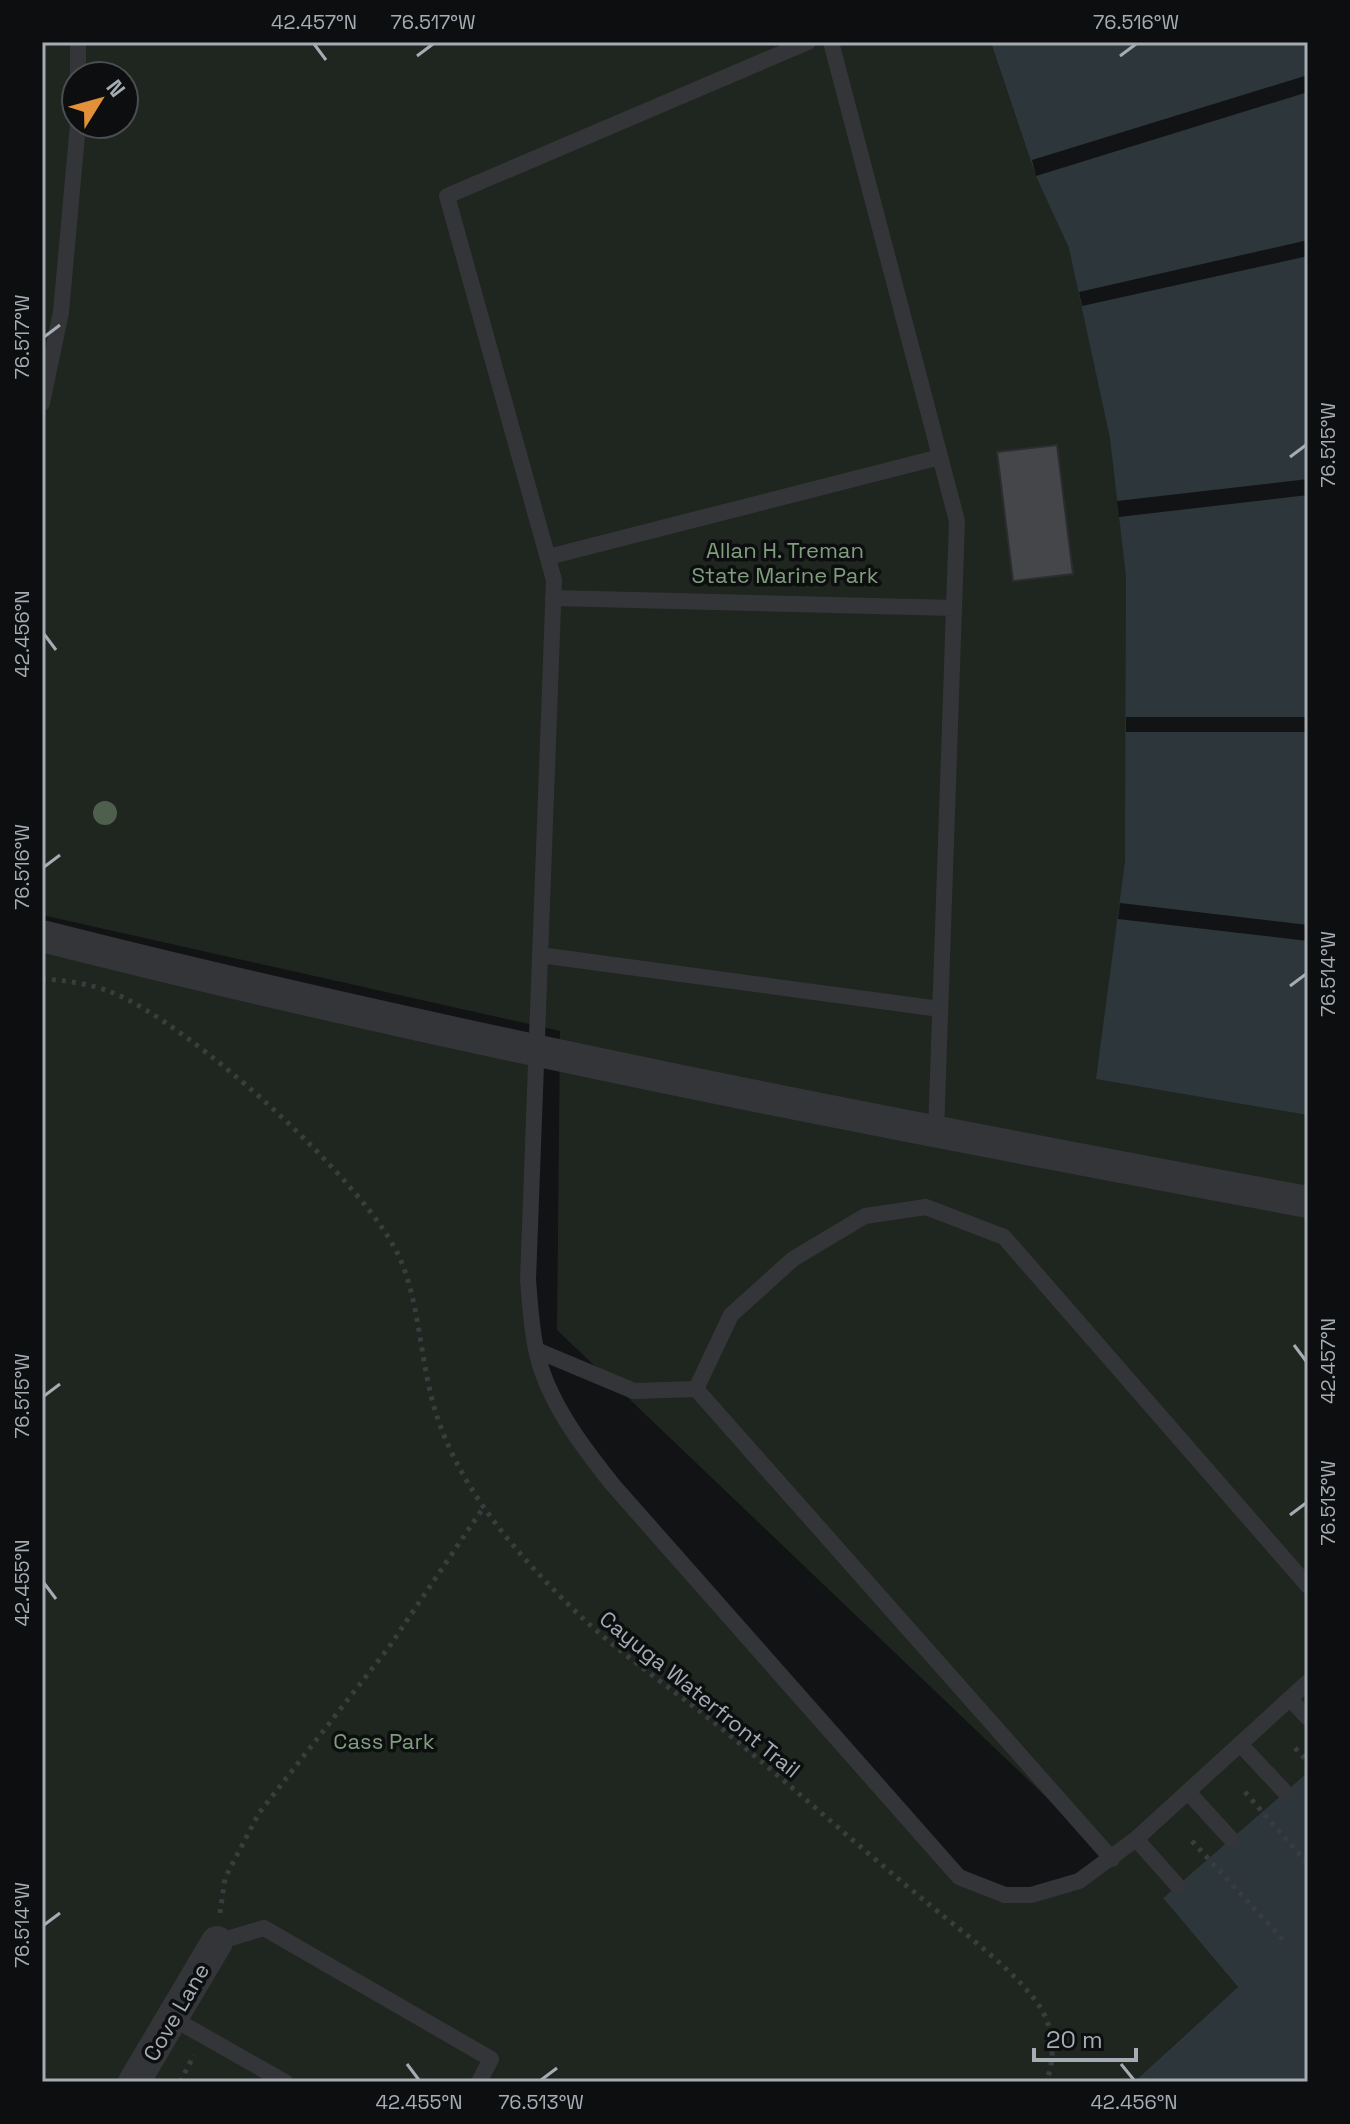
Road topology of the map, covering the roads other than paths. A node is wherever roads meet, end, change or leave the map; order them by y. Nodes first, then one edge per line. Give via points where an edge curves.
1 (808, 42) edge
2 (831, 42) edge
3 (77, 140) edge
4 (42, 403) edge
5 (940, 457) junction
6 (548, 557) junction
7 (553, 598) junction
8 (954, 608) junction
9 (42, 936) edge
10 (540, 955) junction
11 (940, 1009) junction
12 (536, 1053) junction
13 (936, 1133) junction
14 (1308, 1202) edge
15 (536, 1350) junction
16 (696, 1389) junction
17 (1308, 1586) edge
18 (1308, 1682) edge
19 (1290, 1699) junction
20 (1308, 1718) edge
21 (1240, 1744) junction
22 (1188, 1792) junction
23 (1285, 1792) dead end
24 (1136, 1839) junction
25 (1231, 1839) dead end
26 (1112, 1859) junction
27 (1177, 1885) dead end
28 (217, 1942) joint
29 (172, 2018) junction
30 (134, 2082) edge
31 (285, 2082) edge
32 (479, 2082) edge

1 - 6 lane via 447,196
2 - 5 lane
3 - 4 lane via 61,312
5 - 6 lane
5 - 8 lane via 957,521
6 - 7 lane
7 - 8 lane
7 - 10 lane
8 - 11 lane
9 - 12 street
10 - 11 lane
10 - 12 lane
11 - 13 lane
12 - 13 street
12 - 15 lane via 528,1280
13 - 14 street
15 - 16 lane via 634,1391
15 - 26 lane via 547,1384 586,1452 959,1877 1005,1895 1031,1895 1079,1881
16 - 17 lane via 731,1315 793,1259 865,1216 926,1207 1004,1237
16 - 26 lane
18 - 19 lane
19 - 20 lane
19 - 21 lane
21 - 22 lane
21 - 23 lane
22 - 24 lane
22 - 25 lane
24 - 26 lane
24 - 27 lane
28 - 29 street, Cove Lane
28 - 32 lane via 264,1928 491,2059
29 - 30 street, Cove Lane
29 - 31 lane

